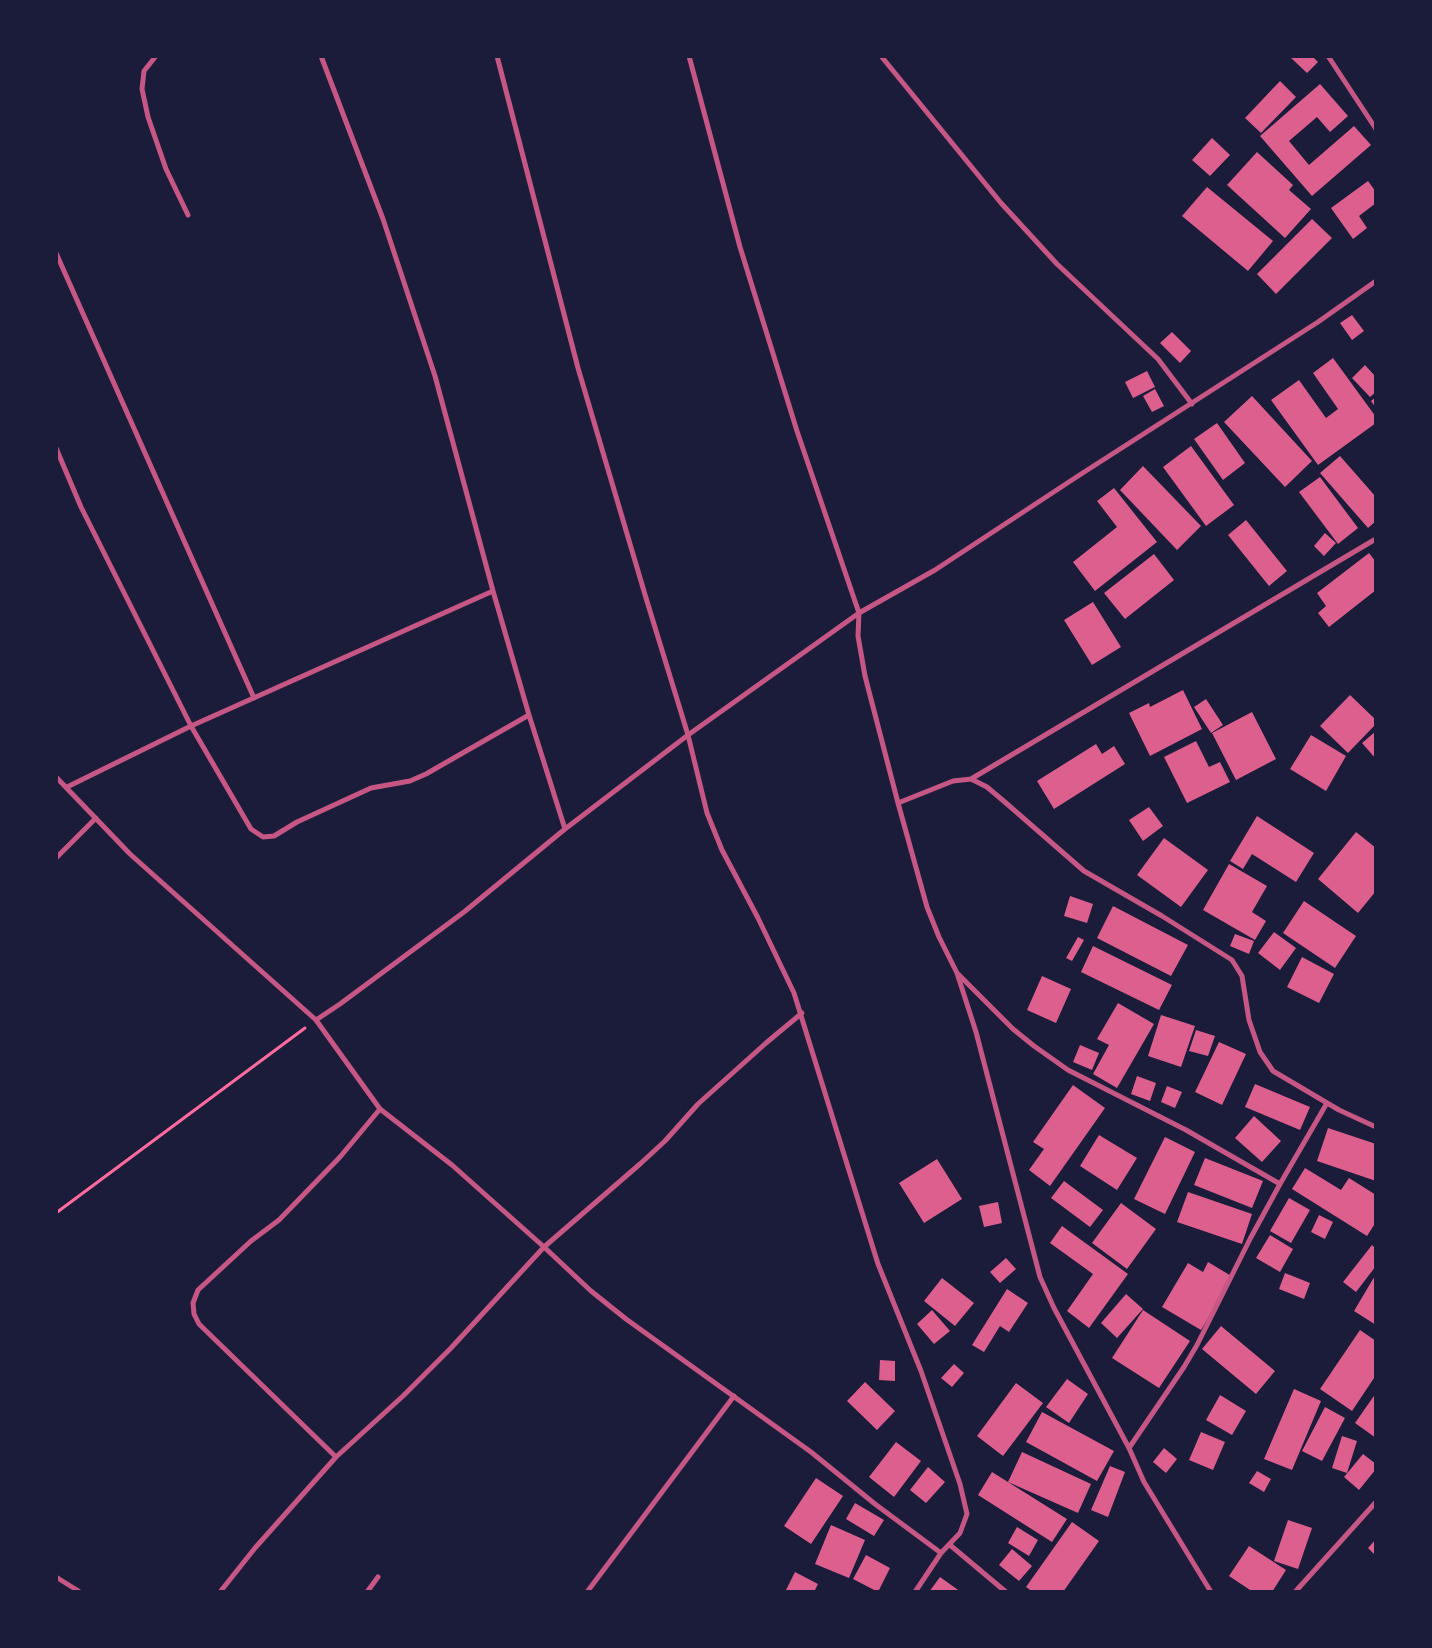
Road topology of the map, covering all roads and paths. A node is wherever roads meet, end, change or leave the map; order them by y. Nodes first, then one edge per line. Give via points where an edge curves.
1 (156, 56) edge
2 (321, 56) edge
3 (497, 56) edge
4 (689, 56) edge
5 (881, 56) edge
6 (1328, 56) edge
7 (1376, 129) edge
8 (188, 215) dead end
9 (56, 254) edge
10 (1376, 281) edge
11 (1192, 404) junction
12 (56, 448) edge
13 (1374, 540) dead end
14 (493, 591) junction
15 (859, 614) junction
16 (254, 698) junction
17 (529, 715) junction
18 (191, 726) junction
19 (688, 734) junction
20 (56, 777) edge
21 (971, 779) junction
22 (67, 787) junction
23 (898, 804) junction
24 (96, 818) junction
25 (565, 829) junction
26 (56, 858) edge
27 (957, 973) junction
28 (802, 1013) junction
29 (316, 1020) junction
30 (1327, 1103) junction
31 (380, 1109) junction
32 (1376, 1126) edge
33 (1280, 1184) junction
34 (56, 1213) edge
35 (544, 1247) junction
36 (734, 1396) junction
37 (1129, 1448) junction
38 (336, 1457) junction
39 (1376, 1502) edge
40 (950, 1544) junction
41 (941, 1553) junction
42 (56, 1577) edge
43 (378, 1577) dead end
44 (80, 1592) edge
45 (220, 1592) edge
46 (367, 1592) edge
47 (587, 1592) edge
48 (916, 1592) edge
49 (1006, 1592) edge
50 (1211, 1592) edge
51 (1295, 1592) edge

1 - 8 street via 144,71 142,89 166,169
2 - 14 street via 383,219 435,376
3 - 19 street via 578,368
4 - 15 street via 743,256 797,431
5 - 11 street via 1001,202 1058,264 1158,359
6 - 7 street
9 - 16 street
10 - 11 street
11 - 15 street via 935,570
12 - 18 street via 81,508
13 - 21 street
14 - 16 street
14 - 17 street
15 - 19 street
15 - 23 street via 858,636 865,676
16 - 18 street
17 - 18 street via 426,774 410,781 371,788 274,836 263,837 251,829
17 - 25 street
18 - 22 street
19 - 25 street
19 - 28 street via 713,828
20 - 22 street
21 - 23 street via 953,781
21 - 30 street via 993,793 1084,871 1232,960 1242,976 1249,1020 1260,1052 1273,1071
22 - 24 street
23 - 27 street via 927,907
24 - 26 street
24 - 29 street via 130,854
25 - 29 street via 464,912
27 - 33 street via 1013,1029 1068,1070 1186,1130
27 - 37 street via 976,1032 1040,1277
28 - 35 street via 698,1104 640,1164
28 - 40 street via 878,1264 921,1370 960,1484 967,1514 960,1533
29 - 31 street
29 - 34 path
30 - 32 street
30 - 33 street
31 - 35 street via 452,1165
31 - 38 street via 279,1220 198,1290 193,1303 199,1324
33 - 37 street via 1197,1345
35 - 36 street via 626,1319
35 - 38 street via 451,1348
36 - 41 street
36 - 47 street
37 - 50 street via 1144,1482
38 - 45 street
39 - 51 street
40 - 41 street
40 - 49 street
41 - 48 street
42 - 44 street
43 - 46 street

